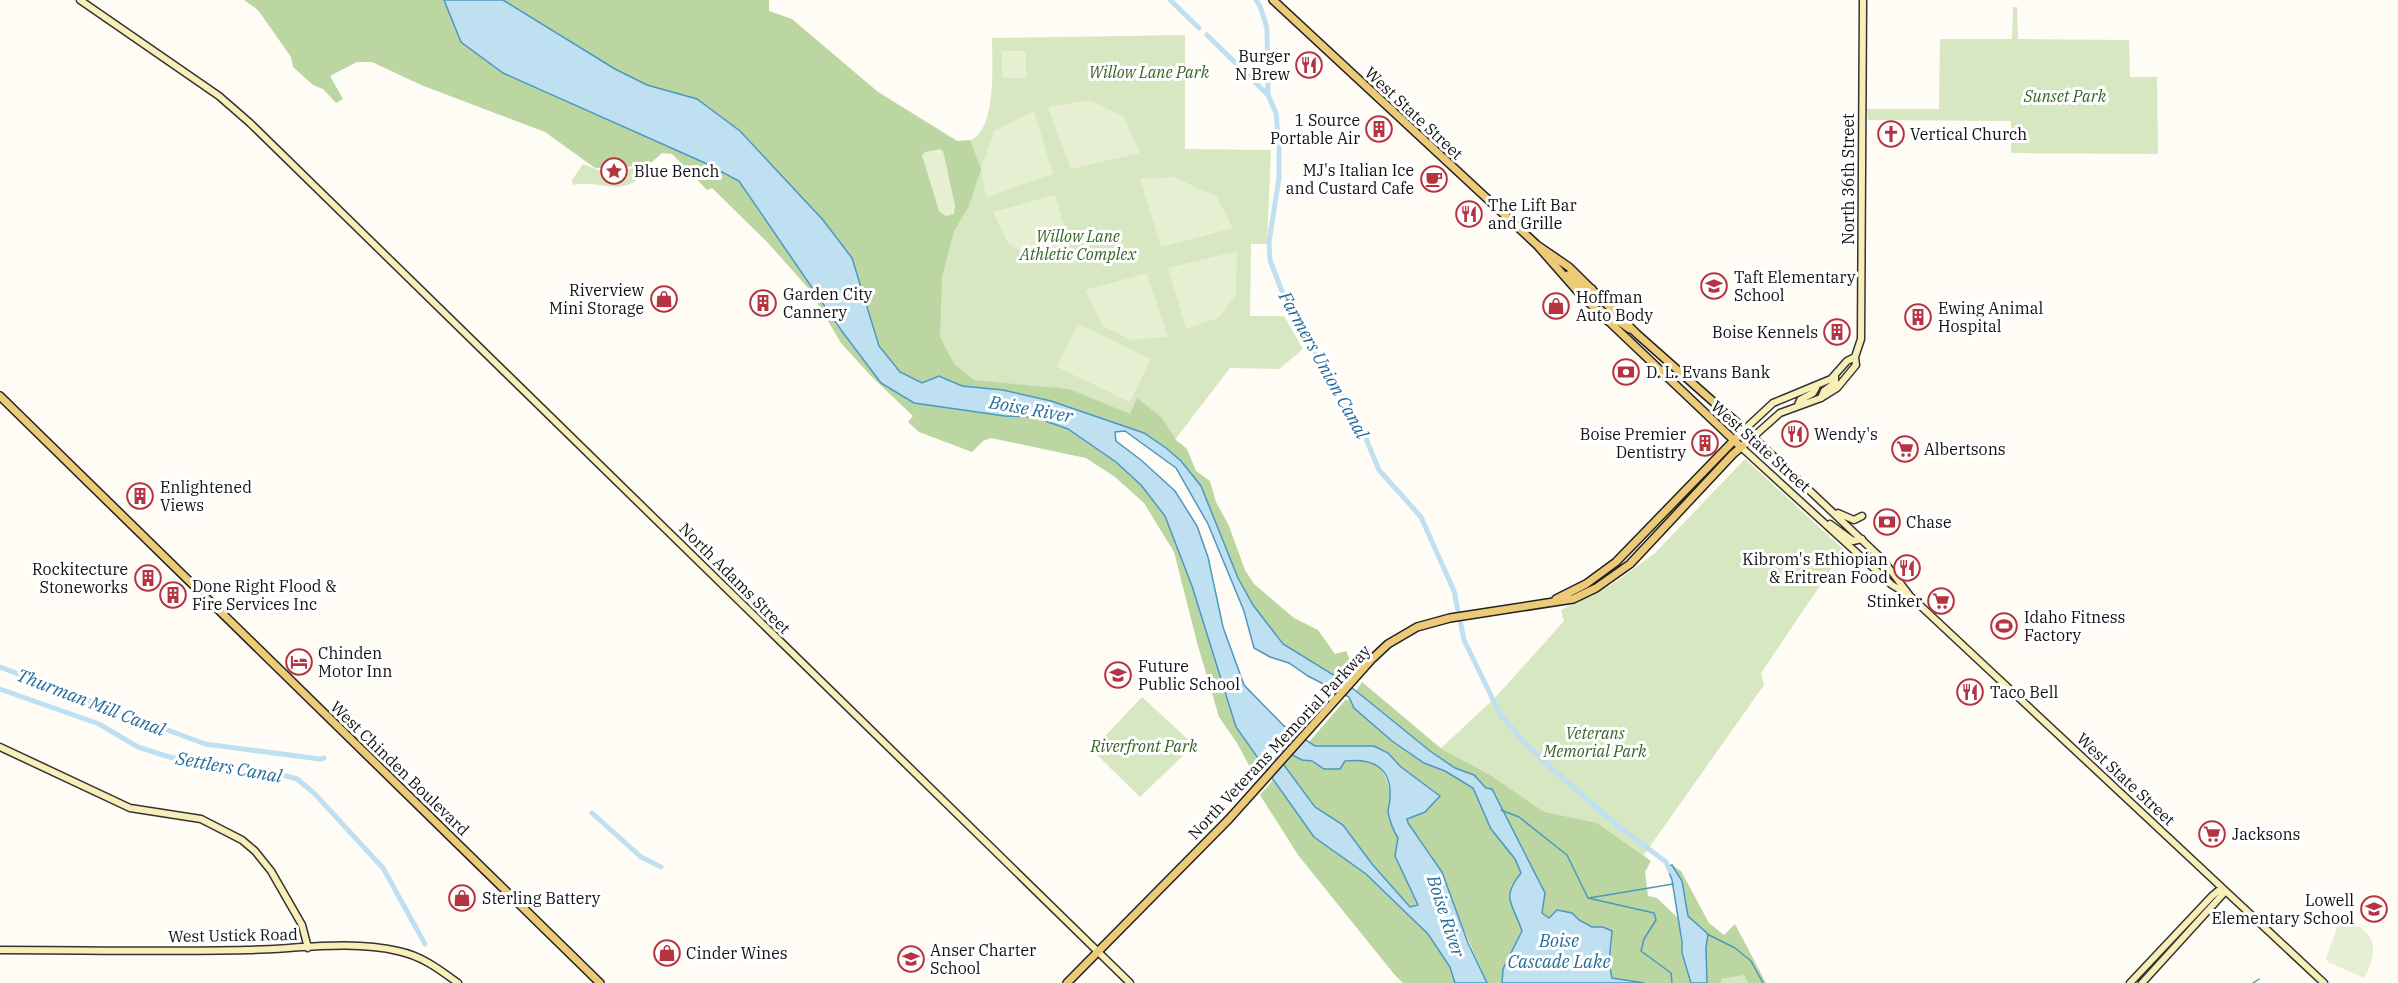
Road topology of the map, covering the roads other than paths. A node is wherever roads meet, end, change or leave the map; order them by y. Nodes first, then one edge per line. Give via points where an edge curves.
1 (80, 0) edge
2 (1274, 0) edge
3 (1863, 0) edge
4 (1537, 245) junction
5 (1560, 272) junction
6 (1592, 289) junction
7 (1608, 321) junction
8 (1635, 331) junction
9 (1856, 357) junction
10 (1835, 375) junction
11 (1816, 387) junction
12 (0, 396) edge
13 (1821, 398) junction
14 (1798, 405) junction
15 (1745, 429) junction
16 (1753, 437) junction
17 (1733, 440) junction
18 (1741, 447) junction
19 (1826, 506) junction
20 (1818, 516) junction
21 (1862, 516) dead end
22 (1862, 539) junction
23 (1910, 596) junction
24 (1548, 603) junction
25 (0, 747) edge
26 (2224, 890) junction
27 (308, 948) junction
28 (0, 950) edge
29 (1098, 952) junction
30 (458, 983) edge
31 (600, 983) edge
32 (1068, 983) edge
33 (1130, 983) edge
34 (2130, 983) edge
35 (2142, 983) edge
36 (2324, 983) edge

1 - 29 street, North Adams Street via 219,96
2 - 4 main road, West State Street
3 - 9 street, North 36th Street via 1861,339
4 - 5 main road, West State Street
4 - 6 main road, West State Street
5 - 6 main road, West State Street via 1584,290
5 - 7 main road, West State Street
6 - 8 main road, West State Street
7 - 8 main road, West State Street via 1614,318
7 - 17 main road, West State Street
8 - 15 main road, West State Street
9 - 10 street
9 - 13 street, North 36th Street via 1856,365 1842,383
10 - 11 street
10 - 13 street via 1835,383
11 - 14 street
11 - 15 street via 1778,401
12 - 31 main road, West Chinden Boulevard
13 - 14 street, North 36th Street
14 - 16 street, North 36th Street via 1780,413
15 - 16 main road, West State Street
15 - 17 main road, North Veterans Memorial Parkway
16 - 18 main road, North Veterans Memorial Parkway
16 - 19 street, West State Street
17 - 18 main road, West State Street
17 - 24 main road, North Veterans Memorial Parkway via 1616,562 1586,584
18 - 20 street, West State Street
18 - 24 main road, North Veterans Memorial Parkway via 1615,576 1582,595
19 - 21 street via 1848,519
19 - 22 street, West State Street
20 - 22 street, West State Street via 1853,541
20 - 23 street, West State Street via 1892,585
22 - 23 street, West State Street
23 - 26 street, West State Street
24 - 29 main road, North Veterans Memorial Parkway via 1449,618 1417,627 1388,644 1255,790
25 - 27 street via 130,808 201,819 242,840 271,871 302,925
26 - 34 street via 2212,896
26 - 35 street
26 - 36 street, West State Street
27 - 28 street, West Ustick Road
27 - 30 street, West Ustick Road via 370,946 400,951 440,968
29 - 32 main road, North Veterans Memorial Parkway
29 - 33 street, North Adams Street

